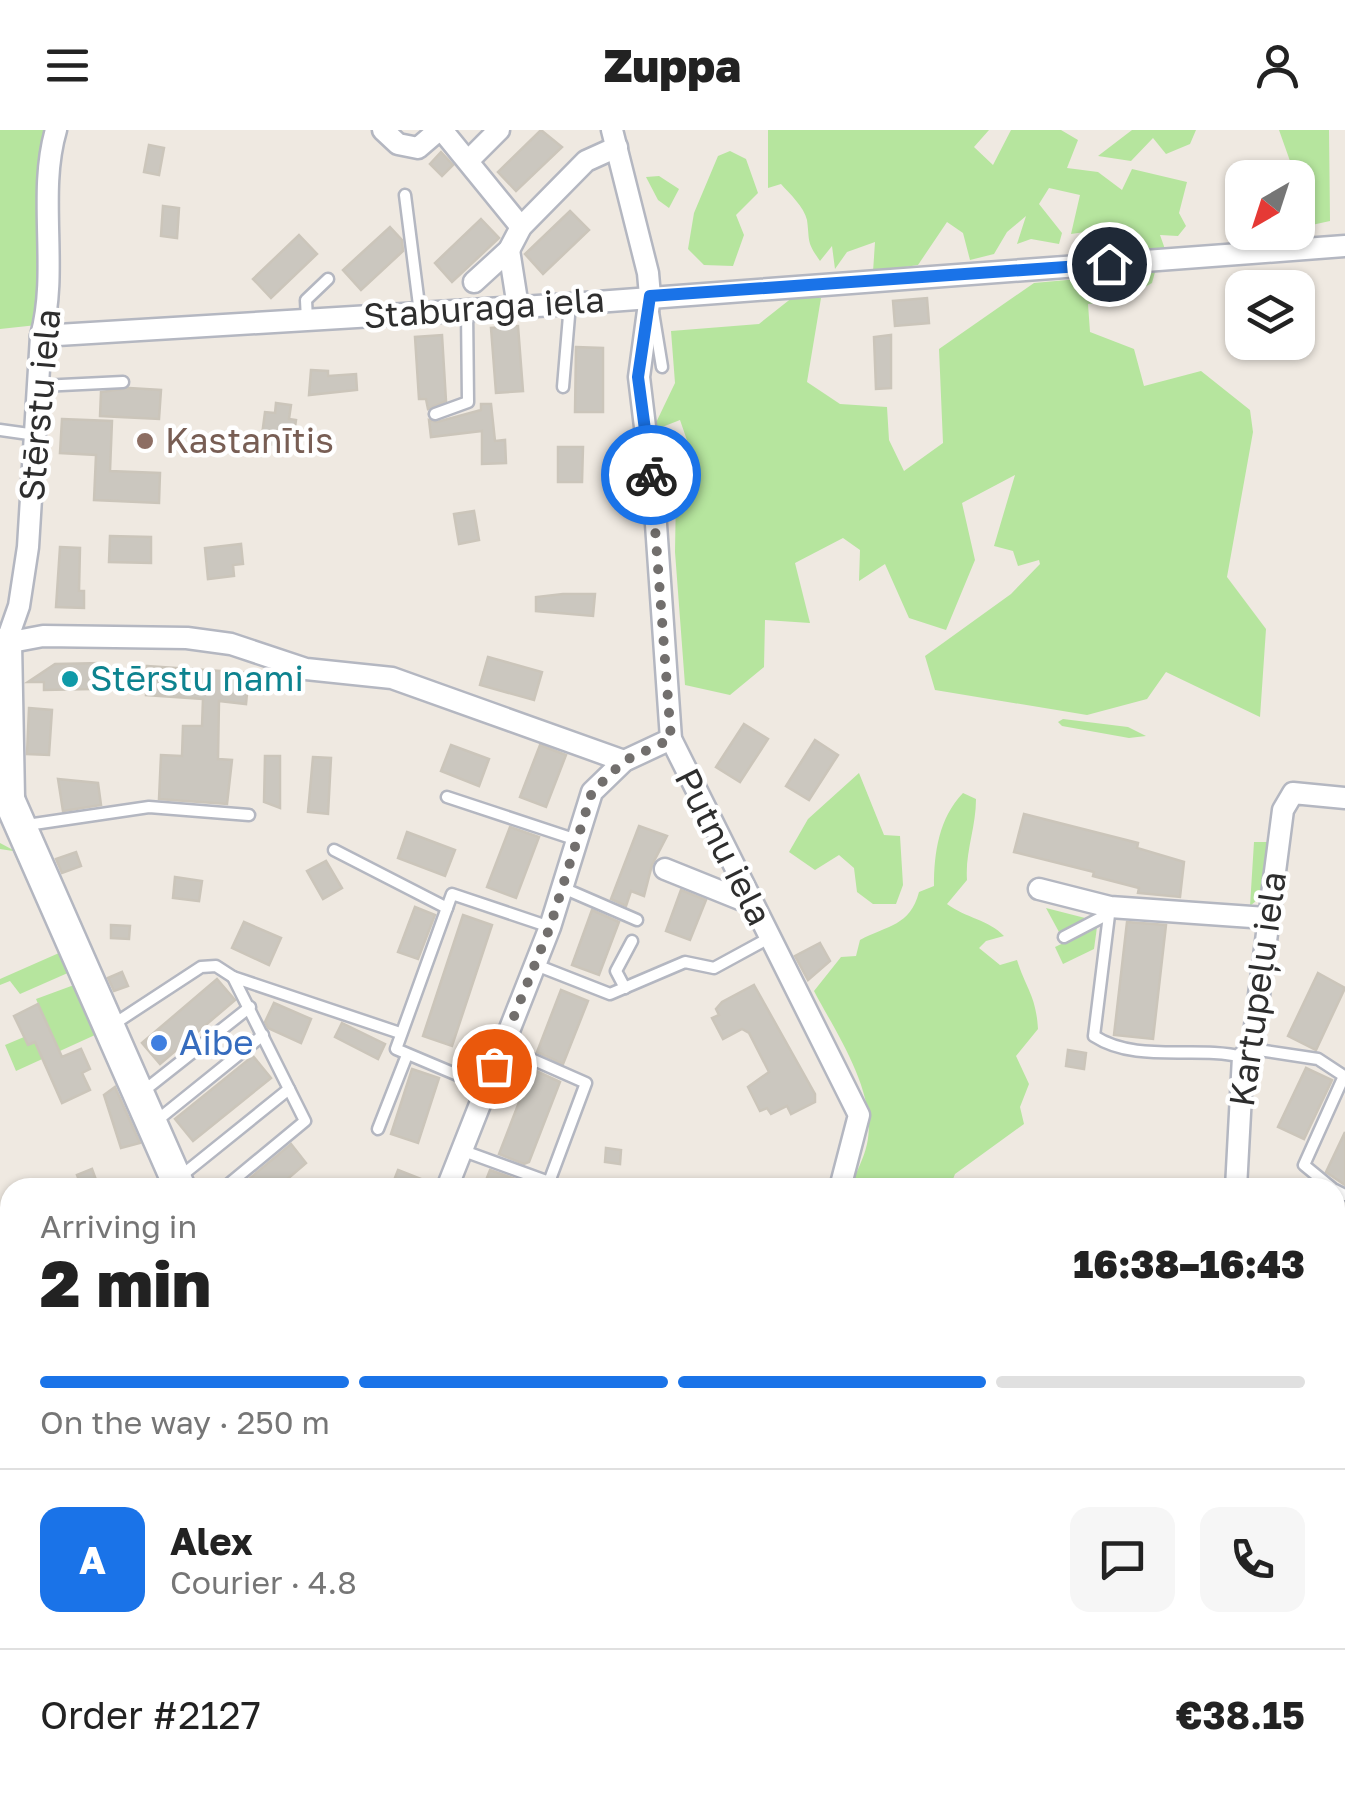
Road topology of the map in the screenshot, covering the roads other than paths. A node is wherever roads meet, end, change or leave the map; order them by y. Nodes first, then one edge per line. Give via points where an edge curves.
1 (56, 130) edge
2 (383, 130) edge
3 (441, 130) edge
4 (498, 130) edge
5 (614, 138) edge
6 (468, 161) junction
7 (405, 195) dead end
8 (521, 227) junction
9 (1345, 246) edge
10 (509, 250) junction
11 (328, 279) dead end
12 (474, 282) dead end
13 (650, 296) junction
14 (570, 304) junction
15 (518, 307) junction
16 (467, 310) junction
17 (420, 313) junction
18 (307, 320) junction
19 (41, 336) junction
20 (662, 367) dead end
21 (123, 382) dead end
22 (41, 386) junction
23 (563, 387) dead end
24 (436, 414) dead end
25 (0, 430) edge
26 (37, 435) junction
27 (2, 641) edge
28 (671, 739) junction
29 (624, 761) junction
30 (4, 789) edge
31 (447, 798) dead end
32 (1345, 798) edge
33 (249, 815) dead end
34 (21, 826) junction
35 (577, 840) junction
36 (334, 850) dead end
37 (664, 869) dead end
38 (562, 888) junction
39 (1040, 889) dead end
40 (752, 904) junction
41 (447, 908) junction
42 (1110, 910) junction
43 (1266, 918) junction
44 (637, 920) dead end
45 (550, 927) junction
46 (1064, 937) dead end
47 (769, 938) junction
48 (632, 941) dead end
49 (535, 964) junction
50 (233, 977) junction
51 (625, 988) junction
52 (250, 1008) junction
53 (110, 1028) junction
54 (400, 1033) junction
55 (264, 1035) junction
56 (502, 1046) junction
57 (1247, 1053) junction
58 (407, 1055) junction
59 (486, 1087) junction
60 (289, 1089) junction
61 (139, 1095) junction
62 (152, 1125) junction
63 (378, 1130) dead end
64 (462, 1150) junction
65 (176, 1178) edge
66 (186, 1178) edge
67 (236, 1178) edge
68 (450, 1178) edge
69 (520, 1178) edge
70 (554, 1178) edge
71 (843, 1178) edge
72 (1237, 1178) edge
73 (1320, 1178) edge

1 - 19 street, Stērstu iela via 50,304
2 - 3 street via 398,144 418,148
3 - 6 street
4 - 6 street
5 - 8 street
5 - 13 street, Putnu iela
6 - 8 street
7 - 17 lane
8 - 10 street
9 - 13 street, Staburaga iela
10 - 12 street
10 - 15 street
11 - 18 lane via 306,300
13 - 14 street, Staburaga iela
13 - 20 lane
13 - 28 street, Putnu iela via 638,377
14 - 15 street, Staburaga iela
14 - 23 lane
15 - 16 street, Staburaga iela
16 - 17 street, Staburaga iela
16 - 24 lane via 468,402
17 - 18 street, Staburaga iela
18 - 19 street, Staburaga iela
19 - 22 street, Stērstu iela
21 - 22 lane
22 - 26 street, Stērstu iela
25 - 26 lane
26 - 27 street, Stērstu iela via 18,606
27 - 29 street via 43,636 231,644 306,669 392,678
27 - 30 main road, Stērstu iela
28 - 29 street
28 - 40 street, Putnu iela
29 - 35 street via 592,792
30 - 34 main road, Stērstu iela
31 - 35 lane
32 - 43 street, Kartupeļu iela via 1294,793 1283,810
33 - 34 lane via 149,807
34 - 53 main road, Stērstu iela
35 - 38 street
36 - 41 lane
37 - 40 street
38 - 44 lane
38 - 45 street
39 - 42 street
40 - 47 street, Putnu iela
41 - 45 lane via 452,894
41 - 54 lane
42 - 43 street
42 - 46 lane
42 - 57 lane via 1094,1036 1169,1053
43 - 57 street, Kartupeļu iela
45 - 49 street
47 - 51 lane via 714,968 685,962
47 - 71 street, Putnu iela via 860,1114
48 - 51 lane via 616,972
49 - 51 lane via 610,994
49 - 56 street
50 - 52 lane
50 - 53 lane via 216,966 201,967
50 - 54 lane
52 - 55 lane
52 - 61 lane
53 - 61 main road, Stērstu iela
54 - 58 lane via 396,1049
55 - 60 lane
55 - 62 lane
56 - 59 street
56 - 70 lane via 586,1083
57 - 72 street, Kartupeļu iela
57 - 73 lane via 1318,1059 1344,1076 1304,1165
58 - 59 lane
58 - 63 lane
59 - 64 street
60 - 66 lane
60 - 67 lane via 304,1121
61 - 62 main road, Stērstu iela
62 - 65 main road, Stērstu iela
64 - 68 street
64 - 69 lane

